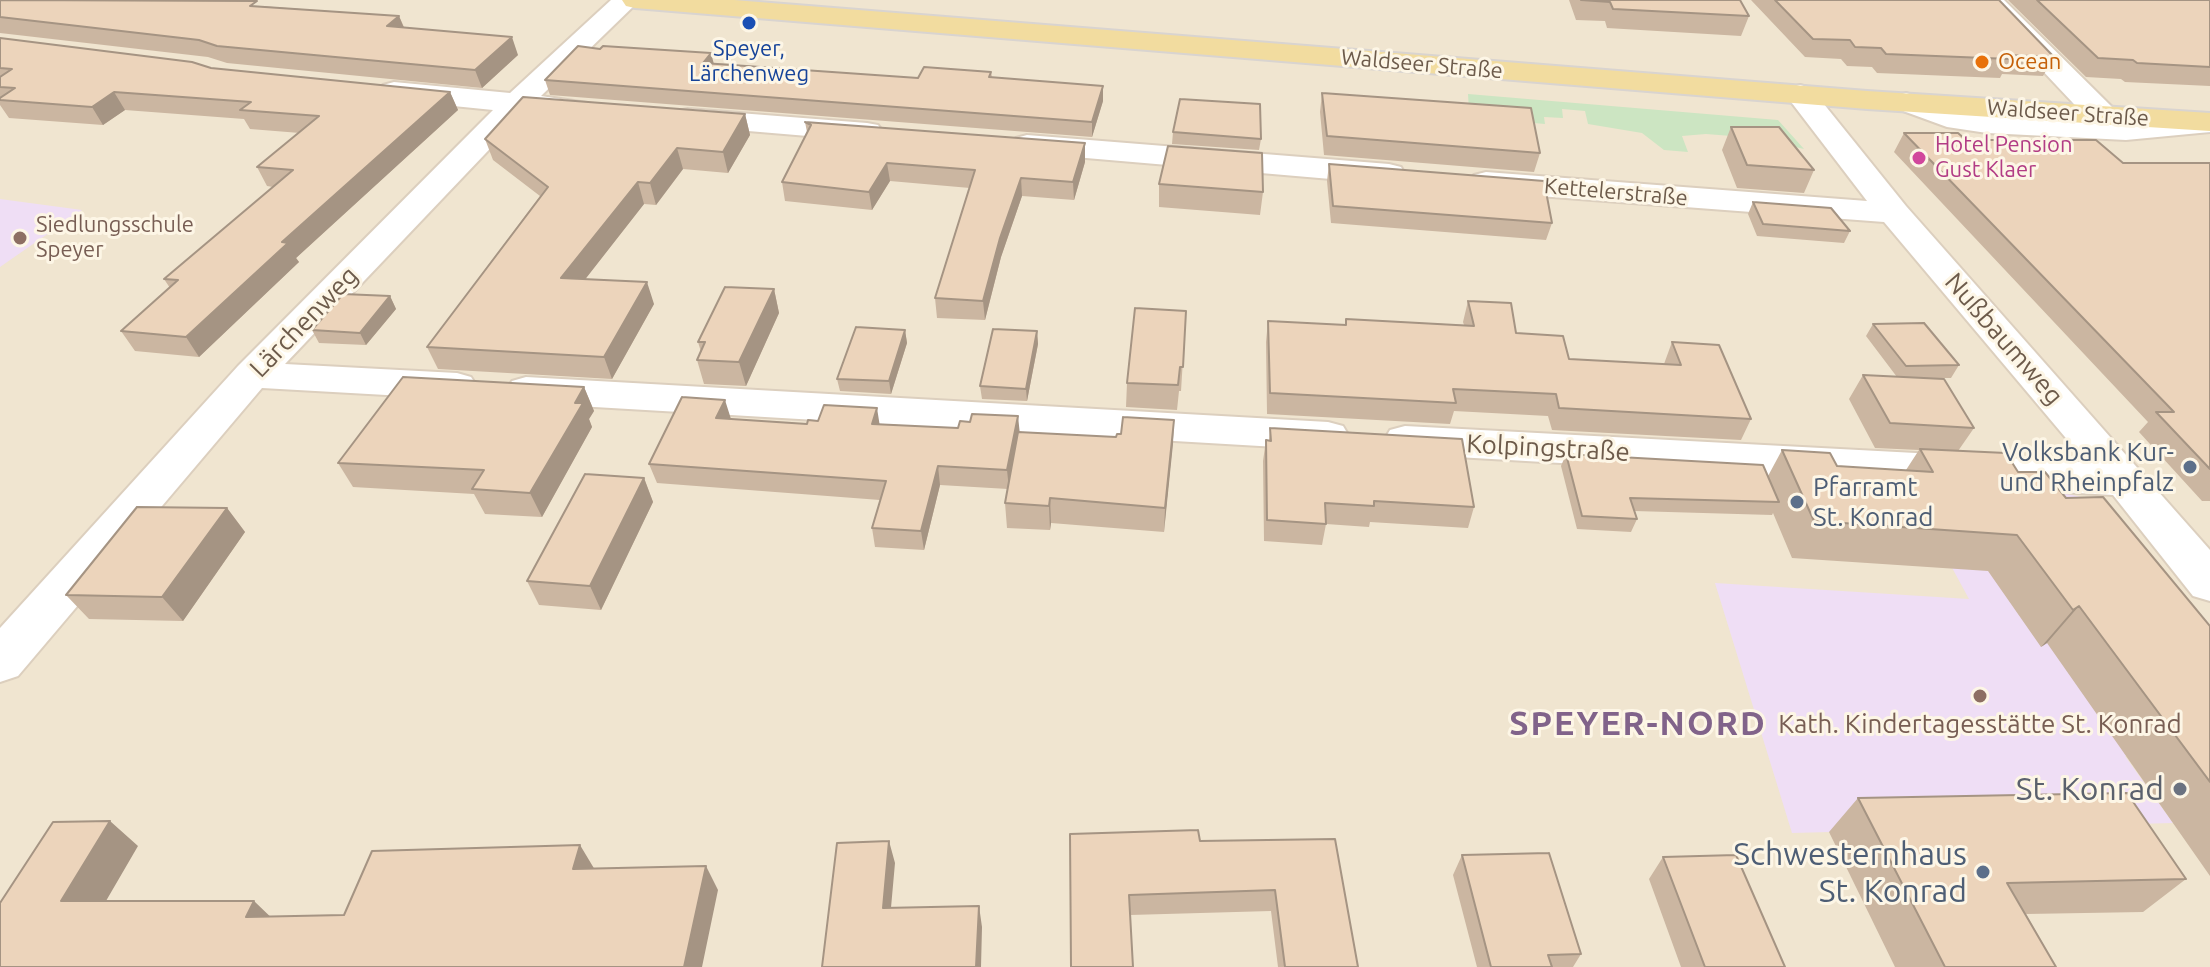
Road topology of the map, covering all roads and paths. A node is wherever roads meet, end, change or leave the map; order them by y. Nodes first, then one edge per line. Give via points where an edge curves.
1 (627, 0) edge
2 (635, 0) edge
3 (1989, 0) edge
4 (361, 88) edge
5 (1800, 94) junction
6 (1906, 102) junction
7 (516, 104) junction
8 (610, 112) edge
9 (2101, 114) junction
10 (656, 115) edge
11 (2210, 123) edge
12 (893, 134) edge
13 (1003, 143) edge
14 (1894, 213) junction
15 (252, 375) junction
16 (2126, 480) junction
17 (2210, 583) edge
18 (0, 662) edge

1 - 7 street, Lärchenweg
2 - 5 main road, Waldseer Straße
3 - 9 street
4 - 7 street
5 - 6 main road, Waldseer Straße
5 - 14 street, Nußbaumweg
6 - 9 main road, Waldseer Straße
6 - 11 street via 1987,124 2126,131
7 - 8 street
7 - 15 street, Lärchenweg
9 - 11 main road, Waldseer Straße
10 - 12 street
13 - 14 street, Kettelerstraße
14 - 16 street, Nußbaumweg
15 - 16 street, Kolpingstraße
15 - 18 street, Lärchenweg
16 - 17 street, Nußbaumweg

